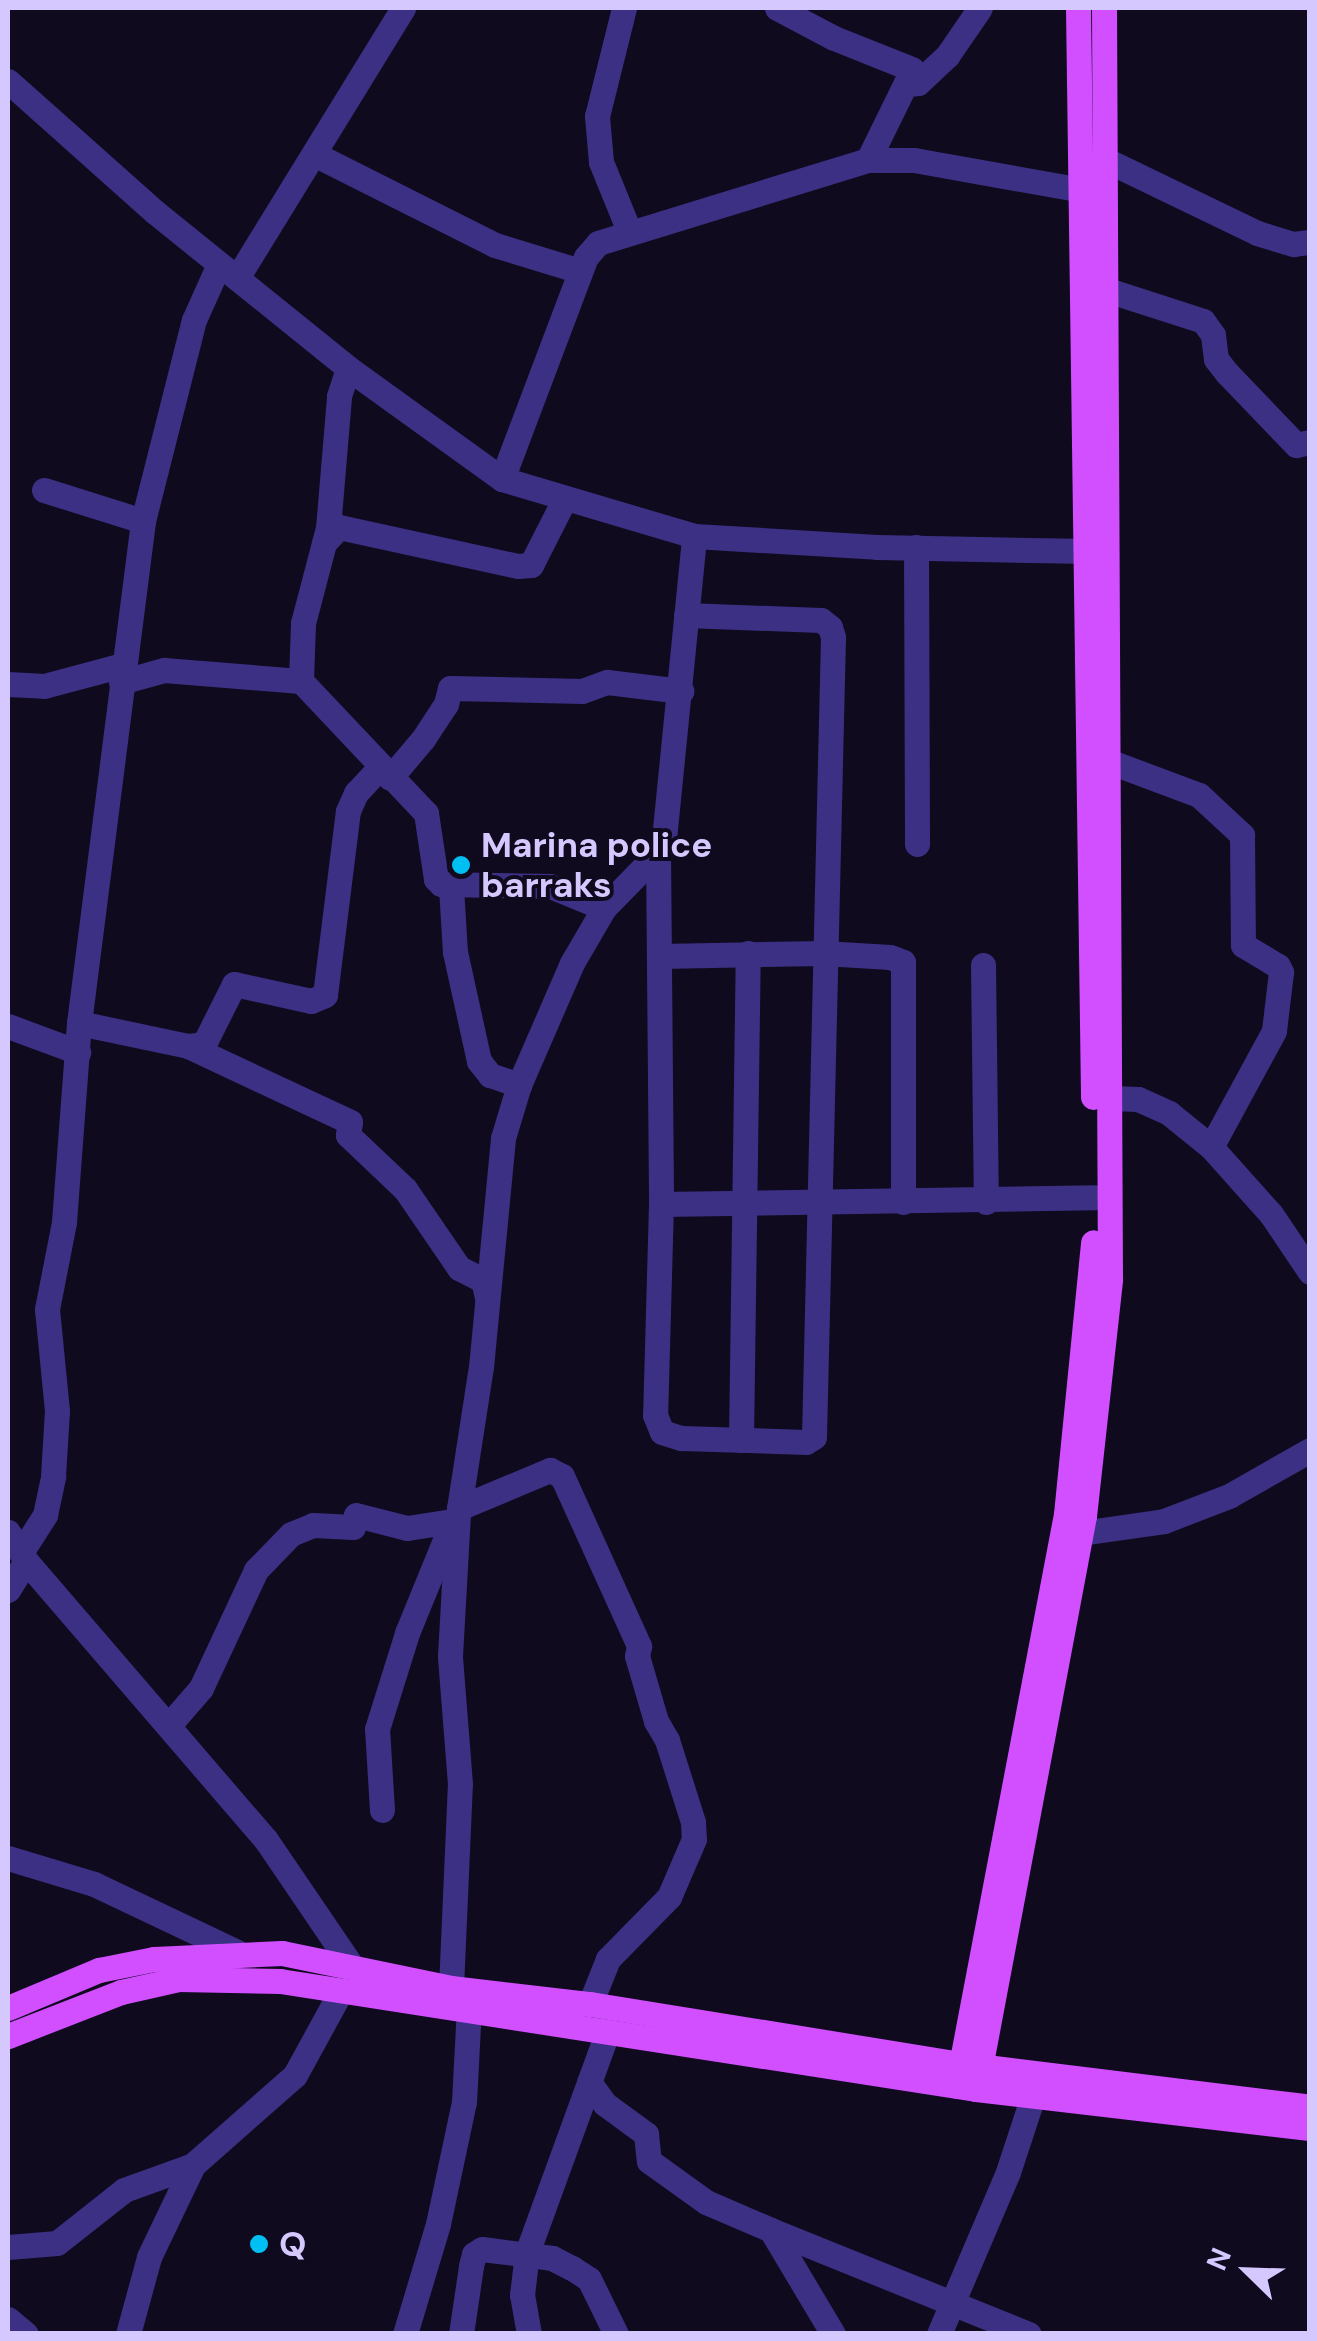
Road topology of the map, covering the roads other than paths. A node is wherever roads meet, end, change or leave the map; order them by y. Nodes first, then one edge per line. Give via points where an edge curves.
1 (403, 8) edge
2 (624, 8) edge
3 (777, 8) edge
4 (980, 8) edge
5 (1078, 8) edge
6 (1104, 8) edge
7 (912, 69) junction
8 (14, 92) edge
9 (314, 154) junction
10 (868, 160) junction
11 (1106, 160) junction
12 (1082, 190) junction
13 (629, 231) junction
14 (1310, 242) edge
15 (228, 271) junction
16 (580, 271) junction
17 (1104, 289) junction
18 (348, 368) junction
19 (1310, 442) edge
20 (502, 479) junction
21 (44, 490) dead end
22 (564, 498) junction
23 (143, 521) junction
24 (694, 536) junction
25 (324, 542) junction
26 (916, 547) junction
27 (1088, 550) junction
28 (686, 615) junction
29 (122, 674) junction
30 (300, 682) junction
31 (8, 684) edge
32 (681, 691) junction
33 (1108, 761) junction
34 (385, 773) junction
35 (916, 844) dead end
36 (658, 851) junction
37 (450, 886) junction
38 (604, 908) junction
39 (748, 953) junction
40 (823, 953) junction
41 (661, 956) junction
42 (982, 964) dead end
43 (80, 1023) junction
44 (8, 1026) edge
45 (188, 1046) junction
46 (78, 1052) junction
47 (519, 1086) junction
48 (1110, 1098) junction
49 (1211, 1147) junction
50 (1094, 1197) junction
51 (903, 1202) junction
52 (986, 1202) junction
53 (743, 1203) junction
54 (816, 1203) junction
55 (661, 1204) junction
56 (1310, 1272) edge
57 (486, 1308) junction
58 (741, 1440) junction
59 (1310, 1450) edge
60 (456, 1515) junction
61 (1081, 1533) junction
62 (18, 1548) edge
63 (8, 1590) edge
64 (169, 1725) junction
65 (382, 1810) dead end
66 (8, 1858) edge
67 (237, 1952) junction
68 (351, 1965) junction
69 (450, 1988) junction
70 (341, 1991) junction
71 (590, 2004) junction
72 (8, 2008) edge
73 (468, 2008) junction
74 (981, 2020) junction
75 (608, 2031) junction
76 (8, 2036) edge
77 (910, 2056) junction
78 (969, 2076) junction
79 (588, 2082) junction
80 (1036, 2086) junction
81 (1310, 2107) edge
82 (1310, 2128) edge
83 (194, 2164) junction
84 (770, 2230) junction
85 (8, 2246) edge
86 (527, 2253) junction
87 (956, 2301) junction
88 (8, 2318) edge
89 (26, 2334) edge
90 (128, 2334) edge
91 (405, 2334) edge
92 (461, 2334) edge
93 (529, 2334) edge
94 (616, 2334) edge
95 (833, 2334) edge
96 (939, 2334) edge
97 (1030, 2334) edge

1 - 9 street
2 - 13 street via 597,116 602,162
3 - 7 street
4 - 7 street via 947,56 918,83 908,84
5 - 12 main road
6 - 11 main road
7 - 10 street
8 - 15 street
9 - 15 street
9 - 16 street via 495,245
10 - 12 street via 914,160
10 - 13 street
11 - 14 street via 1256,233
11 - 17 main road
12 - 27 main road
13 - 16 street via 598,243
15 - 18 street
15 - 23 street via 194,320
16 - 20 street
17 - 19 street via 1203,321 1227,373 1296,445
17 - 33 main road
18 - 20 street
18 - 25 street via 338,396
20 - 22 street
21 - 23 street
22 - 24 street
22 - 25 street via 532,565 340,527
23 - 29 street
24 - 26 street
24 - 28 street
25 - 30 street via 302,623
26 - 27 street
26 - 35 street
27 - 50 main road
28 - 32 street
28 - 40 street via 821,620 830,626
29 - 30 street via 164,670
29 - 31 street via 44,686
29 - 43 street
30 - 34 street
32 - 34 street via 607,682 582,691 450,688 423,739
32 - 36 street
33 - 48 main road
33 - 49 street via 1202,797 1242,835 1243,945 1282,972 1274,1031
34 - 37 street via 426,813 436,879
34 - 45 street via 356,793 348,811 325,995 312,1001 234,984 204,1044
36 - 38 street
36 - 41 street
37 - 38 street via 550,886
37 - 47 street via 455,952 479,1061 490,1075
38 - 47 street
39 - 40 street
39 - 41 street
39 - 53 street
40 - 51 street via 903,962
40 - 54 street
41 - 55 street
42 - 52 street
43 - 45 street
43 - 46 street
44 - 46 street
45 - 57 street via 350,1122 348,1135 405,1189 459,1268 483,1280
46 - 62 street via 64,1222 47,1309 57,1411 53,1476 45,1515
47 - 57 street via 503,1138
48 - 49 street via 1138,1098
48 - 61 main road via 1110,1279
49 - 56 street
50 - 52 street
50 - 74 main road via 1066,1514
51 - 52 street
51 - 54 street
53 - 54 street
53 - 55 street
53 - 58 street
54 - 58 street via 814,1437
55 - 58 street via 654,1415 662,1432 681,1438
57 - 60 street
59 - 61 street via 1229,1496 1164,1522
60 - 64 street via 408,1528 356,1514 353,1528 313,1526 291,1534 256,1570 201,1688
60 - 65 street via 413,1617 377,1729
60 - 69 street via 450,1656 460,1784
60 - 71 street via 550,1470 562,1476 640,1646 637,1656 656,1720 693,1822 688,1854 668,1898 608,1960
61 - 74 main road
62 - 63 street
62 - 64 street
64 - 68 street via 266,1840
66 - 67 street via 94,1884
67 - 68 main road
67 - 72 main road via 100,1970
68 - 69 main road
69 - 71 main road
70 - 73 main road
70 - 76 main road via 280,1981 178,1980 120,1992
70 - 83 street via 295,2074
71 - 77 main road
73 - 75 main road
73 - 91 street via 464,2102
74 - 77 main road via 944,2046
74 - 78 main road
74 - 80 main road
75 - 78 main road
75 - 79 street
77 - 78 main road
78 - 80 main road
79 - 84 street via 605,2104 646,2134 649,2161 706,2202
79 - 86 street
80 - 81 main road
80 - 82 main road
80 - 87 street
83 - 85 street via 124,2190 57,2243
83 - 90 street via 149,2257
84 - 87 street
84 - 95 street
86 - 92 street via 474,2254
86 - 93 street via 522,2295
86 - 94 street via 552,2258 589,2280
87 - 96 street
87 - 97 street
88 - 89 street

